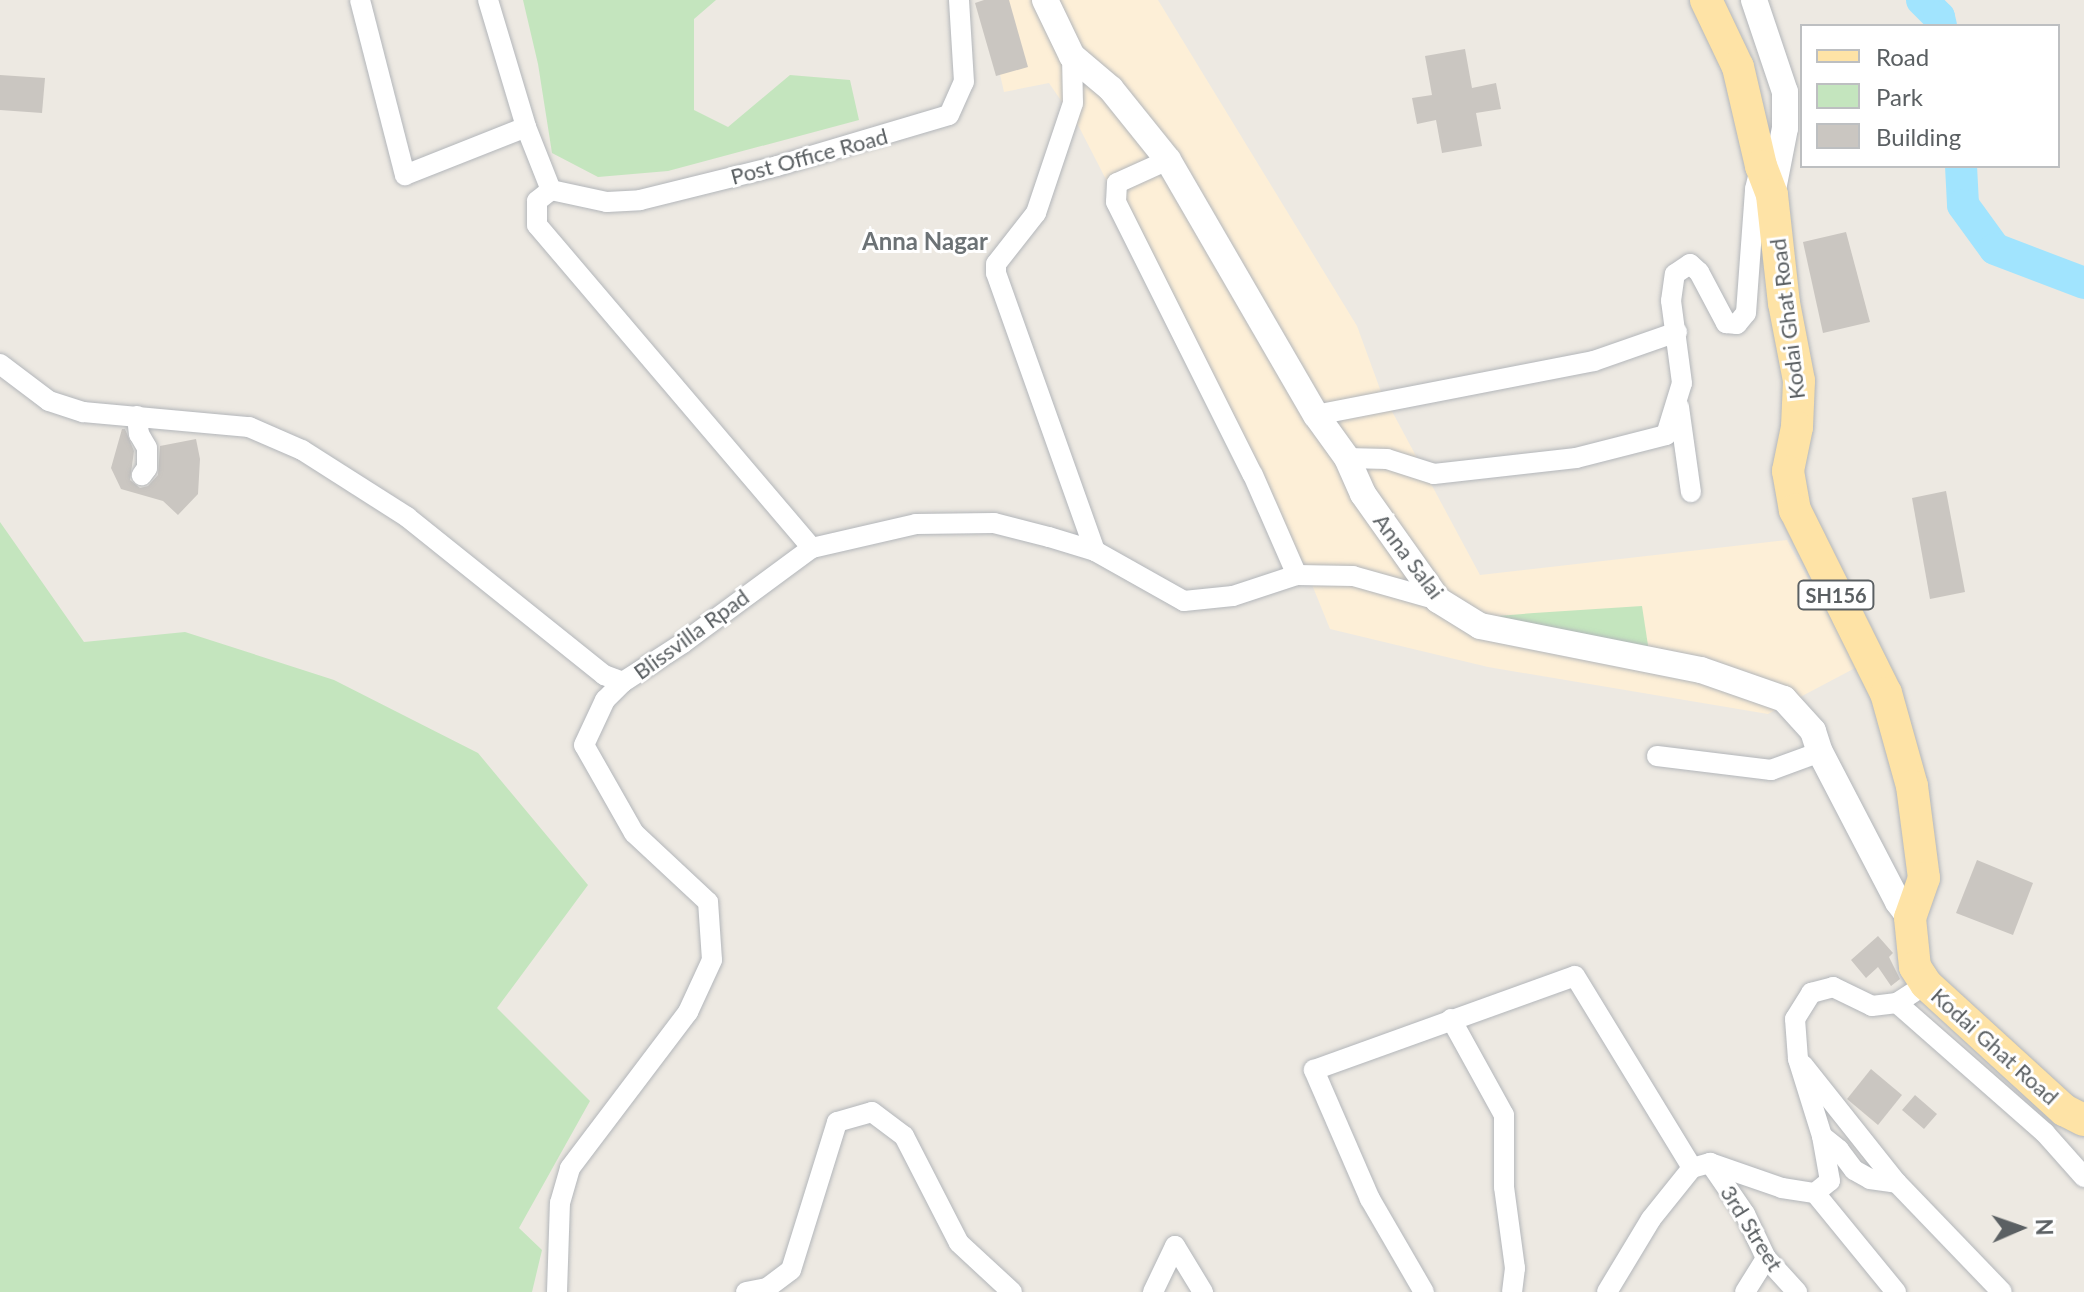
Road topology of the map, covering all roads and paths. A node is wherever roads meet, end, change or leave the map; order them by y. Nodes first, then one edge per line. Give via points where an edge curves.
1 (360, 0) edge
2 (488, 0) edge
3 (959, 0) edge
4 (1045, 0) edge
5 (1706, 0) edge
6 (1754, 0) edge
7 (1072, 56) junction
8 (526, 127) junction
9 (1168, 160) junction
10 (1766, 180) junction
11 (551, 190) junction
12 (1677, 332) junction
13 (0, 364) edge
14 (1678, 403) junction
15 (1316, 415) junction
16 (137, 416) junction
17 (1347, 458) junction
18 (142, 475) dead end
19 (1691, 492) dead end
20 (812, 548) junction
21 (1095, 551) junction
22 (1297, 575) junction
23 (1438, 600) junction
24 (623, 682) junction
25 (1820, 752) junction
26 (1657, 756) dead end
27 (1910, 918) junction
28 (1926, 984) junction
29 (1897, 1003) junction
30 (1451, 1019) junction
31 (1798, 1059) junction
32 (2084, 1120) edge
33 (1822, 1136) junction
34 (1701, 1165) junction
35 (2084, 1177) edge
36 (1897, 1183) junction
37 (1815, 1193) junction
38 (1766, 1258) junction
39 (557, 1292) edge
40 (746, 1292) edge
41 (1012, 1292) edge
42 (1153, 1292) edge
43 (1203, 1292) edge
44 (1424, 1292) edge
45 (1512, 1292) edge
46 (1607, 1292) edge
47 (1745, 1292) edge
48 (1797, 1292) edge
49 (1896, 1292) edge
50 (2002, 1292) edge

1 - 8 street via 405,175
2 - 8 street
3 - 11 street, Post Office Road via 964,82 949,115 640,200 607,202
4 - 7 street, Anna Salai
5 - 10 main road, Kodai Ghat Road / SH156 via 1738,67
6 - 10 street via 1785,92 1785,128
7 - 9 street, Anna Salai via 1111,89
7 - 21 street via 1073,103 1036,213 996,264
8 - 11 street
9 - 15 street, Anna Salai
9 - 22 street via 1117,183 1116,202 1253,475
10 - 12 street via 1755,189 1746,313 1737,324 1726,323 1690,264 1675,274 1671,301
10 - 27 main road, Kodai Ghat Road / SH156 via 1799,381 1788,471 1795,510 1886,693 1908,773 1924,878
11 - 20 street via 537,201 537,225
12 - 14 street via 1682,383
12 - 15 street via 1594,361
13 - 16 street, Blissvilla Rpad via 49,401 83,412
14 - 17 street via 1666,435 1576,458 1434,474 1387,459
14 - 19 street
15 - 17 street, Anna Salai
16 - 18 street via 147,448
16 - 24 street, Blissvilla Rpad via 249,427 302,450 407,517 604,675
17 - 23 street, Anna Salai via 1363,494
20 - 21 street, Blissvilla Rpad via 916,524 994,523
20 - 24 street, Blissvilla Rpad
21 - 22 street, Blissvilla Rpad via 1184,601 1233,596
22 - 23 street, Blissvilla Rpad via 1353,576
23 - 25 street, Anna Salai via 1480,626 1701,670 1784,699 1813,731
24 - 39 street via 605,700 584,745 634,833 708,902 712,960 688,1012 570,1168 560,1203
25 - 26 street via 1771,770
25 - 27 street, Anna Salai
27 - 28 main road, Kodai Ghat Road / SH156 via 1915,967
28 - 29 street
28 - 32 main road, Kodai Ghat Road / SH156 via 2064,1110
29 - 31 street via 1872,1006 1833,987 1811,993 1795,1019
29 - 35 street via 2045,1133
30 - 34 street, 3rd Street via 1575,976
30 - 44 street via 1314,1070 1370,1199
30 - 45 street via 1504,1115 1504,1187 1515,1268
31 - 33 street
31 - 36 street
33 - 36 street via 1854,1170
33 - 37 street via 1830,1181
34 - 37 street
34 - 38 street, 3rd Street via 1745,1214
34 - 46 street via 1651,1219
36 - 50 street
37 - 49 street
38 - 47 street
38 - 48 street, 3rd Street
40 - 41 street via 767,1288 791,1270 837,1122 872,1112 904,1136 959,1243
42 - 43 street via 1175,1246

